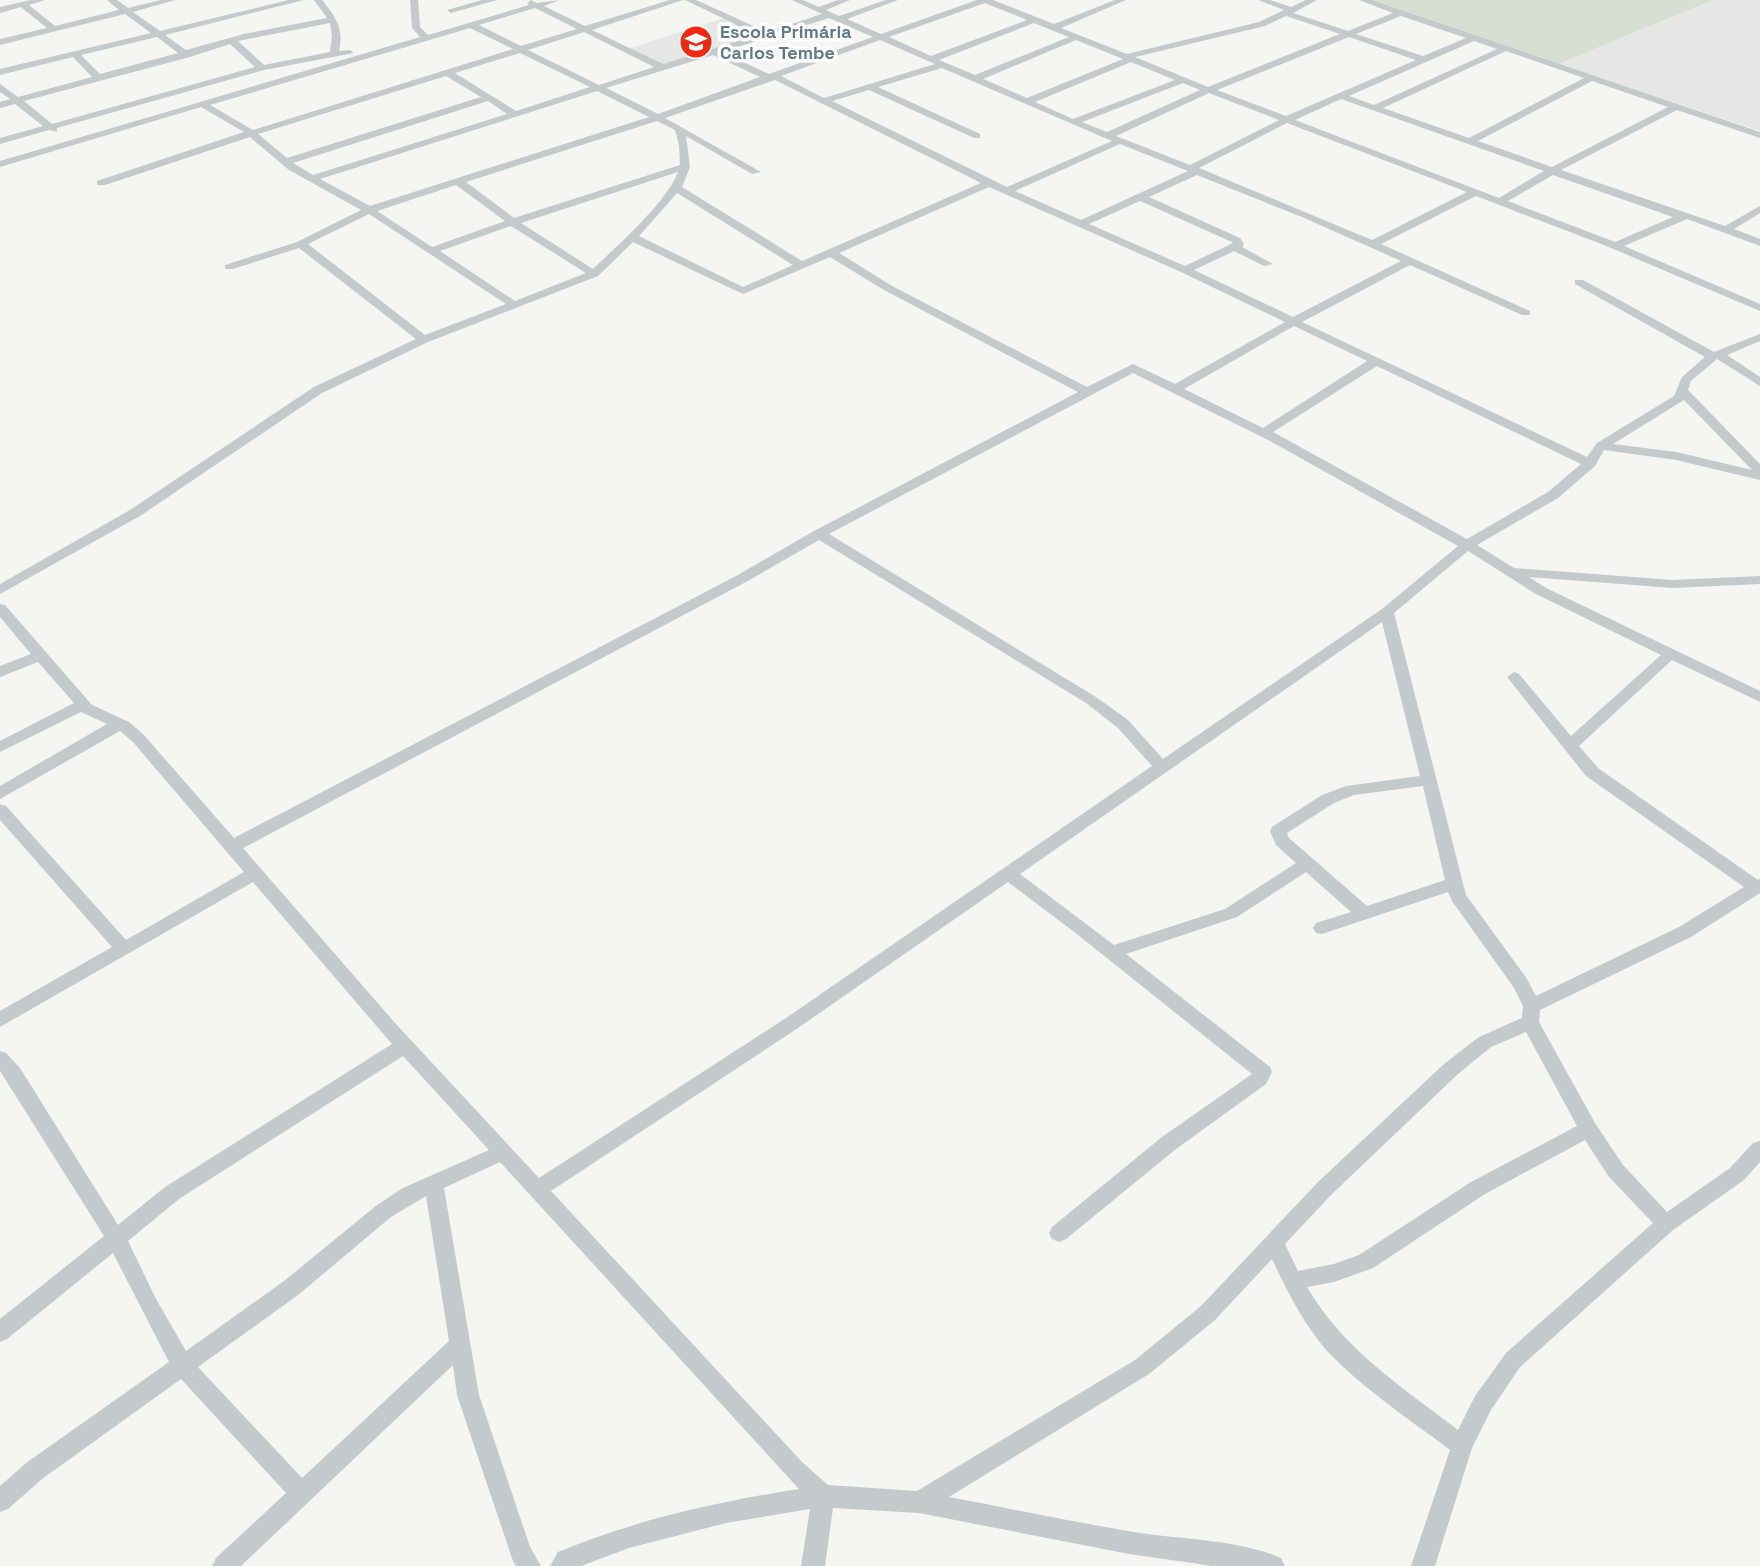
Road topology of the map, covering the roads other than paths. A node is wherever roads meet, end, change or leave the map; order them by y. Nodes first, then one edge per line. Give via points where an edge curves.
1 (41, 0) edge
2 (111, 0) edge
3 (171, 0) edge
4 (300, 0) edge
5 (318, 0) edge
6 (414, 0) edge
7 (493, 0) edge
8 (526, 0) edge
9 (555, 0) edge
10 (678, 0) edge
11 (690, 0) edge
12 (796, 0) edge
13 (846, 0) edge
14 (894, 0) edge
15 (985, 0) edge
16 (1122, 0) edge
17 (1262, 0) edge
18 (1313, 0) edge
19 (1363, 0) edge
20 (22, 5) junction
21 (536, 6) junction
22 (0, 10) edge
23 (451, 10) dead end
24 (818, 10) junction
25 (126, 11) junction
26 (1289, 11) junction
27 (1401, 13) junction
28 (829, 15) junction
29 (839, 19) junction
30 (1036, 19) junction
31 (333, 20) junction
32 (471, 25) junction
33 (1055, 27) junction
34 (54, 29) junction
35 (585, 30) junction
36 (155, 33) junction
37 (764, 34) junction
38 (1350, 35) junction
39 (1078, 36) junction
40 (426, 38) junction
41 (881, 38) junction
42 (1473, 38) junction
43 (232, 41) junction
44 (2, 42) edge
45 (1506, 48) junction
46 (15, 49) dead end
47 (519, 50) junction
48 (713, 51) junction
49 (372, 52) junction
50 (334, 53) junction
51 (75, 54) junction
52 (187, 55) junction
53 (24, 56) dead end
54 (1128, 58) junction
55 (930, 60) junction
56 (1425, 60) junction
57 (34, 64) junction
58 (943, 65) junction
59 (661, 67) junction
60 (262, 68) junction
61 (0, 72) edge
62 (447, 72) junction
63 (1593, 77) junction
64 (773, 78) junction
65 (99, 79) junction
66 (974, 79) junction
67 (1183, 80) junction
68 (0, 87) edge
69 (870, 87) junction
70 (597, 90) junction
71 (1208, 90) junction
72 (1340, 96) junction
73 (489, 99) junction
74 (17, 100) junction
75 (826, 100) junction
76 (1026, 102) junction
77 (204, 104) junction
78 (0, 105) edge
79 (1676, 106) junction
80 (1375, 108) junction
81 (516, 115) junction
82 (655, 118) junction
83 (1286, 120) junction
84 (1073, 122) junction
85 (50, 127) junction
86 (679, 128) junction
87 (250, 134) junction
88 (1760, 135) edge
89 (976, 136) dead end
90 (1107, 136) junction
91 (0, 141) edge
92 (1119, 141) junction
93 (1471, 141) junction
94 (68, 144) junction
95 (285, 162) junction
96 (0, 164) edge
97 (685, 167) junction
98 (1194, 170) junction
99 (1554, 170) junction
100 (756, 172) dead end
101 (313, 178) junction
102 (101, 183) dead end
103 (460, 183) junction
104 (989, 183) junction
105 (676, 188) junction
106 (1006, 191) junction
107 (1474, 193) junction
108 (1141, 197) junction
109 (1499, 202) junction
110 (1760, 209) edge
111 (369, 210) junction
112 (1683, 217) junction
113 (514, 223) junction
114 (1082, 223) junction
115 (1725, 230) junction
116 (632, 237) junction
117 (1760, 243) edge
118 (301, 244) junction
119 (1371, 245) junction
120 (1614, 246) junction
121 (1235, 247) junction
122 (433, 250) junction
123 (833, 254) junction
124 (1408, 262) junction
125 (1268, 264) dead end
126 (803, 265) junction
127 (229, 267) dead end
128 (1185, 270) junction
129 (594, 274) junction
130 (1579, 282) dead end
131 (516, 306) junction
132 (1760, 309) edge
133 (1526, 313) dead end
134 (1293, 322) junction
135 (1760, 337) edge
136 (424, 340) junction
137 (1716, 355) junction
138 (1376, 361) junction
139 (1760, 382) edge
140 (1175, 389) junction
141 (1085, 391) junction
142 (1683, 392) junction
143 (1263, 433) junction
144 (1601, 446) junction
145 (1590, 463) junction
146 (1760, 473) edge
147 (819, 534) junction
148 (1467, 545) junction
149 (1512, 572) junction
150 (1760, 580) edge
151 (0, 590) edge
152 (0, 608) edge
153 (1387, 612) junction
154 (1670, 654) junction
155 (41, 655) junction
156 (0, 672) edge
157 (1514, 677) dead end
158 (1760, 697) edge
159 (83, 705) junction
160 (120, 724) junction
161 (1570, 745) junction
162 (0, 747) edge
163 (1162, 767) junction
164 (1429, 780) junction
165 (0, 793) edge
166 (0, 810) edge
167 (233, 846) junction
168 (1306, 864) junction
169 (256, 873) junction
170 (1008, 874) junction
171 (1455, 883) junction
172 (1758, 886) edge
173 (1364, 913) junction
174 (1322, 928) dead end
175 (124, 950) junction
176 (1112, 952) junction
177 (1531, 1014) junction
178 (0, 1020) edge
179 (405, 1045) junction
180 (0, 1058) edge
181 (1588, 1129) junction
182 (1760, 1149) edge
183 (503, 1152) junction
184 (434, 1184) junction
185 (537, 1190) junction
186 (1666, 1224) junction
187 (1059, 1233) dead end
188 (117, 1240) junction
189 (1274, 1242) junction
190 (1291, 1281) junction
191 (0, 1332) edge
192 (460, 1344) junction
193 (183, 1366) junction
194 (1462, 1446) junction
195 (300, 1492) junction
196 (823, 1496) junction
197 (0, 1501) edge
198 (919, 1502) junction
199 (1230, 1562) edge
200 (224, 1566) edge
201 (529, 1566) edge
202 (562, 1566) edge
203 (813, 1566) edge
204 (1273, 1566) edge
205 (1423, 1566) edge

1 - 20 street
2 - 25 street
3 - 25 street
4 - 36 street
5 - 31 street
6 - 40 street via 416,28
7 - 23 street
8 - 21 street
9 - 21 street
10 - 35 street
11 - 37 street
12 - 24 street
13 - 24 street
14 - 29 street
15 - 30 street
15 - 41 street
16 - 33 street
17 - 26 street
18 - 26 street
19 - 27 street
20 - 22 street
20 - 34 street
21 - 32 street
21 - 35 street
24 - 28 street
25 - 34 street
25 - 36 street
26 - 38 street
26 - 54 street via 1240,30
27 - 38 street
27 - 42 street
28 - 29 street
28 - 37 street
29 - 41 street
30 - 33 street
30 - 55 street
31 - 43 street
31 - 50 street via 338,36
32 - 40 street
32 - 47 street
33 - 39 street
34 - 44 street
35 - 47 street
35 - 59 street
36 - 51 street
36 - 52 street
37 - 48 street
38 - 56 street
38 - 71 street
39 - 54 street
39 - 66 street
40 - 49 street
41 - 55 street
41 - 64 street
42 - 45 street
42 - 56 street
43 - 52 street
43 - 60 street
44 - 46 street
45 - 63 street
45 - 80 street
47 - 62 street
47 - 70 street
48 - 59 street
48 - 64 street
49 - 50 street
49 - 77 street
50 - 60 street
51 - 57 street
51 - 65 street
52 - 65 street
53 - 57 street
54 - 67 street
54 - 76 street
55 - 58 street
56 - 72 street
57 - 61 street
58 - 66 street
58 - 69 street
59 - 70 street
60 - 85 street
62 - 73 street
62 - 87 street
63 - 79 street
63 - 93 street
64 - 75 street
64 - 82 street
65 - 74 street
66 - 76 street
67 - 71 street
67 - 84 street
68 - 74 street
69 - 75 street
69 - 89 street
70 - 81 street
70 - 82 street
71 - 83 street
71 - 90 street
72 - 80 street
72 - 83 street
73 - 81 street
73 - 95 street
74 - 78 street
74 - 85 street
75 - 104 street
76 - 84 street
77 - 87 street
77 - 94 street
79 - 88 street
79 - 99 street
80 - 93 street
81 - 101 street
82 - 86 street
82 - 103 street
83 - 98 street
83 - 107 street
84 - 90 street
85 - 91 street
85 - 94 street
86 - 97 street
86 - 100 street
87 - 95 street
87 - 102 street
90 - 92 street
92 - 98 street
92 - 106 street
93 - 99 street
94 - 96 street
95 - 101 street
97 - 105 street
97 - 113 street
98 - 108 street
98 - 119 street
99 - 109 street
99 - 112 street
101 - 111 street
103 - 111 street
103 - 113 street
104 - 106 street
104 - 123 street
105 - 116 street
105 - 126 street
106 - 114 street
107 - 109 street
107 - 119 street
108 - 114 street
108 - 121 street via 1236,240 1239,244
109 - 120 street
110 - 115 street
111 - 118 street
111 - 122 street
112 - 115 street
112 - 120 street
113 - 122 street
113 - 129 street
114 - 128 street
115 - 117 street
116 - 126 street via 743,291
116 - 129 street
118 - 127 street
118 - 136 street
119 - 124 street
120 - 132 street
121 - 125 street
121 - 128 street
122 - 131 street
123 - 126 street
123 - 141 street via 888,288
124 - 133 street
124 - 134 street
128 - 134 street
129 - 131 street
130 - 137 street
131 - 136 street
134 - 138 street
134 - 140 street
135 - 137 street
136 - 151 street via 318,390 135,513
137 - 139 street
137 - 142 street via 1686,380
138 - 143 street
138 - 145 street
140 - 141 street via 1133,368
140 - 143 street
141 - 147 street
142 - 144 street
142 - 146 street
143 - 148 street
144 - 145 street
144 - 146 street
145 - 148 street via 1553,495
147 - 163 street via 1091,700 1123,724
147 - 167 street
148 - 149 street
148 - 153 street
149 - 150 street via 1673,584
149 - 154 street
152 - 155 street
153 - 163 street
153 - 164 street
154 - 158 street
154 - 161 street
155 - 156 street
155 - 159 street
157 - 161 street
159 - 160 street
159 - 162 street
160 - 165 street
160 - 167 street via 138,738
161 - 172 street via 1592,772
163 - 170 street
164 - 168 street via 1352,790 1328,799 1278,831
164 - 171 street
166 - 175 street
167 - 169 street
168 - 173 street
168 - 176 street via 1231,913
169 - 175 street
169 - 179 street
170 - 176 street
170 - 185 street
171 - 173 street
171 - 177 street via 1458,897 1504,959
172 - 177 street via 1685,932
173 - 174 street
175 - 178 street
176 - 187 street via 1263,1072
177 - 181 street
177 - 189 street via 1451,1069
179 - 183 street
179 - 188 street via 183,1185
180 - 188 street
181 - 186 street via 1616,1171
181 - 190 street via 1478,1188 1366,1262
182 - 186 street via 1737,1174
183 - 184 street
183 - 185 street
184 - 192 street
184 - 193 street via 384,1211 291,1288
185 - 196 street
186 - 194 street via 1513,1360 1483,1403
188 - 191 street
188 - 193 street
189 - 190 street
189 - 198 street via 1208,1313 1142,1367
190 - 194 street via 1342,1350
192 - 195 street
192 - 201 street via 468,1395
193 - 195 street
193 - 197 street via 34,1471
194 - 205 street
195 - 200 street
196 - 198 street
196 - 202 street via 726,1512 629,1536 566,1560
196 - 203 street
198 - 199 street
199 - 204 street

